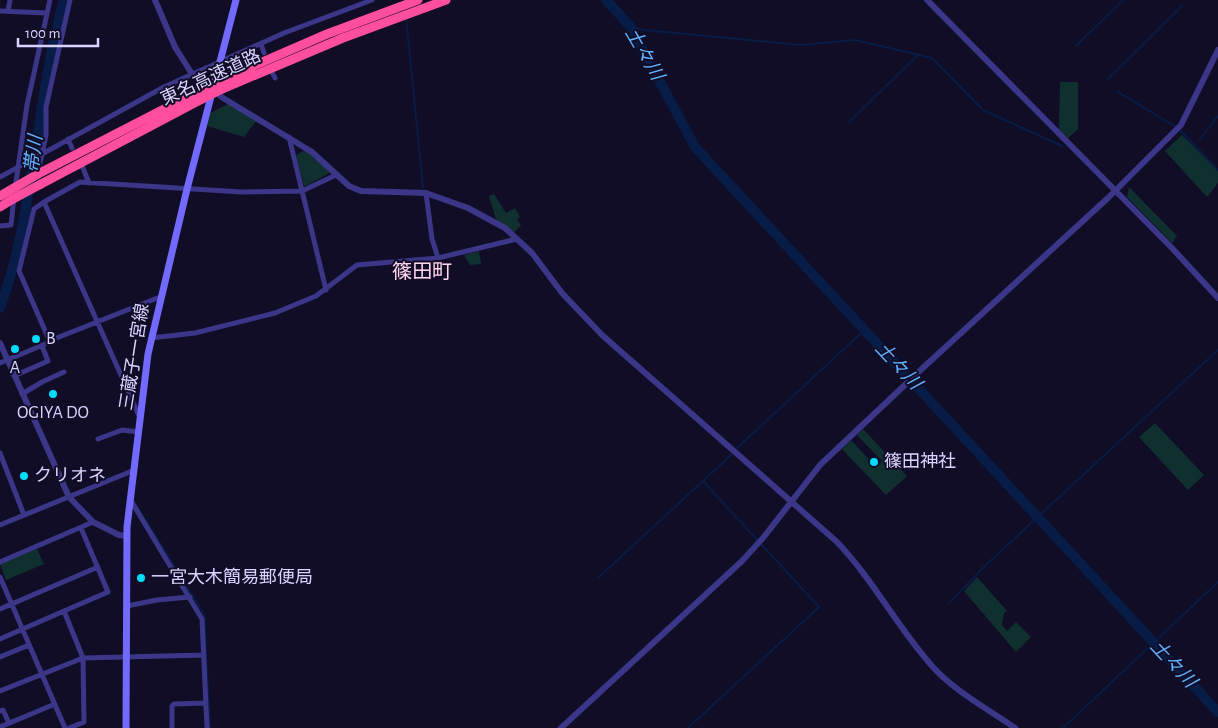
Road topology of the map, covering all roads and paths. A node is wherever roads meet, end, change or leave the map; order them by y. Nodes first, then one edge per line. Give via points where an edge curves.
1 (10, 0) edge
2 (50, 0) edge
3 (70, 0) edge
4 (155, 0) edge
5 (236, 0) edge
6 (372, 0) edge
7 (418, 0) edge
8 (446, 0) edge
9 (927, 0) edge
10 (0, 11) edge
11 (8, 11) junction
12 (46, 12) junction
13 (399, 12) junction
14 (260, 44) junction
15 (1218, 50) edge
16 (264, 53) dead end
17 (219, 62) junction
18 (192, 74) junction
19 (213, 90) junction
20 (201, 95) junction
21 (289, 136) junction
22 (68, 139) junction
23 (72, 148) dead end
24 (42, 153) junction
25 (20, 166) junction
26 (83, 168) dead end
27 (38, 174) junction
28 (336, 174) junction
29 (0, 177) edge
30 (89, 183) junction
31 (187, 189) junction
32 (1115, 190) junction
33 (302, 191) junction
34 (426, 193) junction
35 (0, 196) edge
36 (44, 202) junction
37 (0, 207) edge
38 (0, 226) edge
39 (517, 239) junction
40 (438, 258) junction
41 (326, 290) junction
42 (160, 297) junction
43 (1218, 298) edge
44 (97, 322) junction
45 (151, 338) junction
46 (49, 341) junction
47 (0, 343) edge
48 (42, 346) junction
49 (7, 360) junction
50 (0, 363) edge
51 (64, 372) dead end
52 (14, 376) junction
53 (914, 377) joint
54 (907, 382) joint
55 (22, 394) junction
56 (140, 418) junction
57 (139, 432) junction
58 (98, 439) dead end
59 (0, 453) edge
60 (132, 471) junction
61 (69, 496) junction
62 (130, 499) junction
63 (791, 502) junction
64 (24, 515) junction
65 (93, 522) junction
66 (0, 525) edge
67 (81, 528) junction
68 (127, 536) junction
69 (0, 562) edge
70 (98, 567) junction
71 (0, 577) edge
72 (190, 598) junction
73 (12, 604) junction
74 (127, 606) junction
75 (0, 609) edge
76 (64, 611) junction
77 (22, 630) junction
78 (0, 639) edge
79 (29, 645) junction
80 (204, 655) junction
81 (0, 657) edge
82 (126, 657) junction
83 (83, 658) junction
84 (41, 674) junction
85 (0, 691) edge
86 (206, 703) junction
87 (55, 704) junction
88 (0, 711) edge
89 (9, 723) junction
90 (0, 727) edge
91 (65, 728) edge
92 (69, 728) edge
93 (126, 728) edge
94 (172, 728) edge
95 (207, 728) edge
96 (561, 728) edge
97 (1015, 728) edge

1 - 11 street
2 - 12 street
3 - 24 street via 46,107
4 - 18 street via 175,47
5 - 17 main road, 三蔵子一宮線
6 - 14 street
7 - 13 highway, 東名高速道路
8 - 13 highway, 東名高速道路
9 - 32 street
10 - 11 street
11 - 12 street
12 - 25 street via 27,105
13 - 20 highway, 東名高速道路, bridge
14 - 16 street
14 - 17 street
15 - 32 street via 1181,125
17 - 18 street
17 - 19 main road, 三蔵子一宮線
18 - 19 street
18 - 22 street
19 - 21 street
19 - 31 main road, 三蔵子一宮線
20 - 27 highway, 東名高速道路
20 - 37 highway, 東名高速道路, bridge
21 - 28 street
21 - 33 street
22 - 23 street
22 - 24 street
24 - 25 street
24 - 27 street
25 - 29 street
25 - 38 street via 11,225
26 - 30 street
27 - 35 highway, 東名高速道路, bridge
28 - 33 street
28 - 34 street via 349,186 361,191
30 - 31 street
30 - 36 street via 80,182
31 - 33 street
31 - 42 main road, 三蔵子一宮線
32 - 43 street
32 - 53 street
33 - 41 street
34 - 39 street via 495,221
34 - 40 street
36 - 44 street
36 - 46 street via 34,208 19,271
39 - 40 street
39 - 63 street via 602,335
40 - 41 street via 357,265
41 - 45 street via 275,313 240,323
42 - 44 street
42 - 45 main road, 三蔵子一宮線
44 - 46 street
44 - 56 street
45 - 56 main road, 三蔵子一宮線
46 - 48 street
47 - 49 street
48 - 49 street
48 - 52 street via 48,361
49 - 50 street
49 - 52 street
51 - 55 street
52 - 55 street
53 - 54 street
54 - 63 street via 831,453
55 - 61 street
56 - 57 main road, 三蔵子一宮線
57 - 58 street via 122,430
57 - 60 main road, 三蔵子一宮線
59 - 64 street
60 - 61 street
60 - 62 main road, 三蔵子一宮線
61 - 64 street
61 - 65 street
62 - 68 main road, 三蔵子一宮線
62 - 72 street
63 - 96 street via 742,561
63 - 97 street via 856,561 939,673
64 - 66 street
65 - 67 street
65 - 68 street
67 - 69 street
67 - 70 street
68 - 74 main road, 三蔵子一宮線
70 - 73 street
70 - 76 street via 108,592
71 - 73 street
72 - 74 street
72 - 80 street via 202,619
73 - 75 street
73 - 77 street
74 - 82 main road, 三蔵子一宮線
76 - 77 street
76 - 83 street
77 - 78 street
77 - 79 street
79 - 81 street
79 - 84 street
80 - 82 street
80 - 86 street
82 - 83 street
82 - 93 main road, 三蔵子一宮線
83 - 84 street
83 - 92 street via 84,722
84 - 85 street
84 - 87 street
86 - 94 street via 174,704
86 - 95 street
87 - 89 street
87 - 91 street
88 - 89 street via 3,710
89 - 90 street

